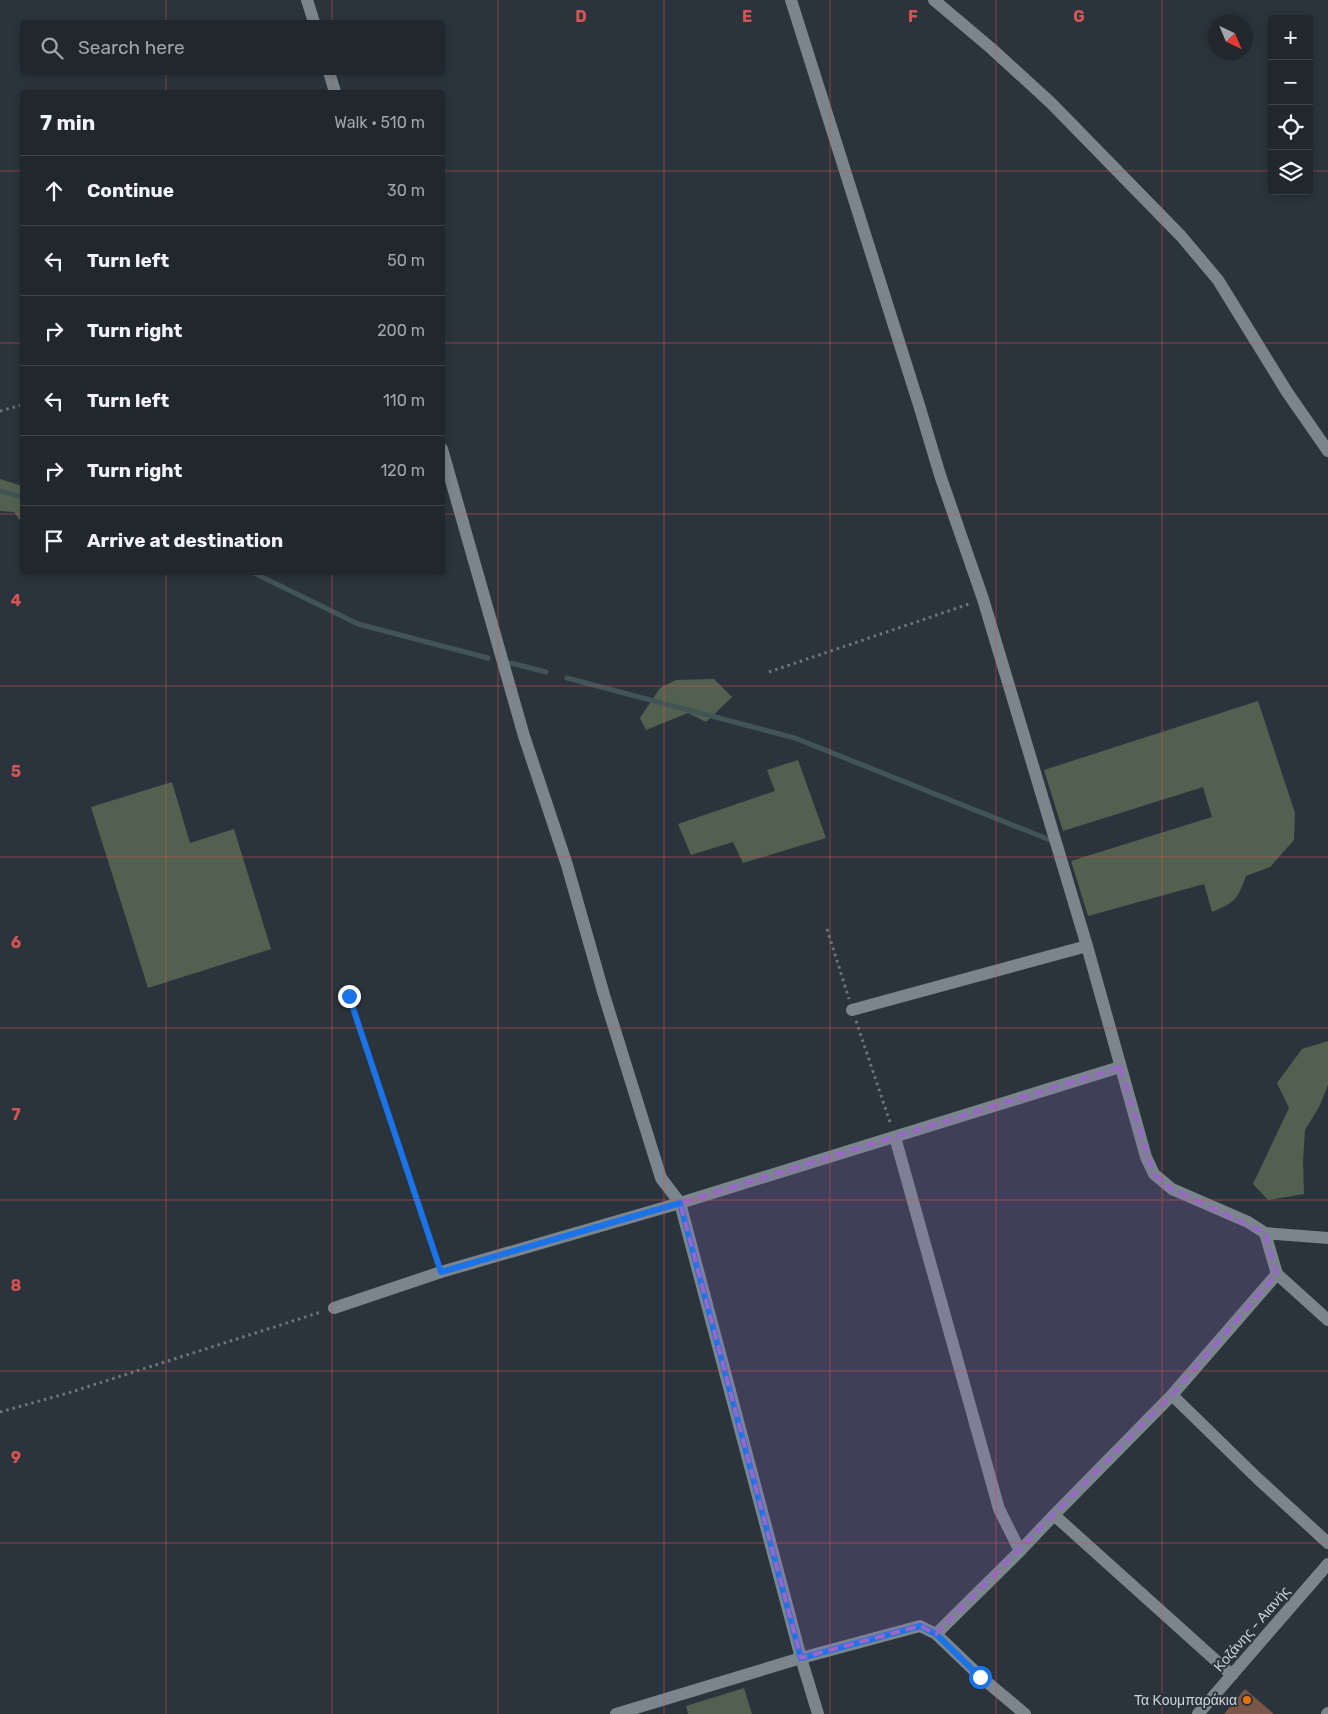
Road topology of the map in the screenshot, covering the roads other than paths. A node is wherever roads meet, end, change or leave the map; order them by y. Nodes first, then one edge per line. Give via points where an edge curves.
1 (307, 0) edge
2 (791, 0) edge
3 (934, 0) edge
4 (313, 20) edge
5 (330, 75) edge
6 (334, 90) edge
7 (1328, 451) edge
8 (445, 460) edge
9 (1087, 946) junction
10 (852, 1010) road end
11 (1120, 1067) junction
12 (895, 1137) junction
13 (680, 1203) junction
14 (1265, 1234) junction
15 (1328, 1238) edge
16 (1277, 1274) junction
17 (334, 1308) road end
18 (1328, 1320) edge
19 (1172, 1395) junction
20 (1054, 1515) junction
21 (1328, 1543) edge
22 (1020, 1551) junction
23 (1328, 1564) edge
24 (936, 1634) junction
25 (801, 1658) junction
26 (1232, 1675) junction
27 (616, 1714) edge
28 (818, 1714) edge
29 (1025, 1714) edge
30 (1198, 1714) edge

1 - 4 street
2 - 9 street via 940,475 983,599
3 - 7 street via 1051,103 1196,252 1218,280 1287,392
5 - 6 street
8 - 13 street via 524,736 567,865 661,1178
9 - 10 street
9 - 11 street
11 - 12 street
11 - 14 street via 1154,1174 1172,1189 1248,1222
12 - 13 street
12 - 22 street via 998,1509
13 - 17 street via 441,1272
13 - 25 street
14 - 15 street
14 - 16 street
16 - 18 street
16 - 19 street
19 - 20 street
19 - 21 street
20 - 22 street
20 - 26 street
22 - 24 street
23 - 26 street, Κοζάνης - Αιανής
24 - 25 street via 920,1626
24 - 29 street via 980,1677
25 - 27 street
25 - 28 street
26 - 30 street, Κοζάνης - Αιανής

